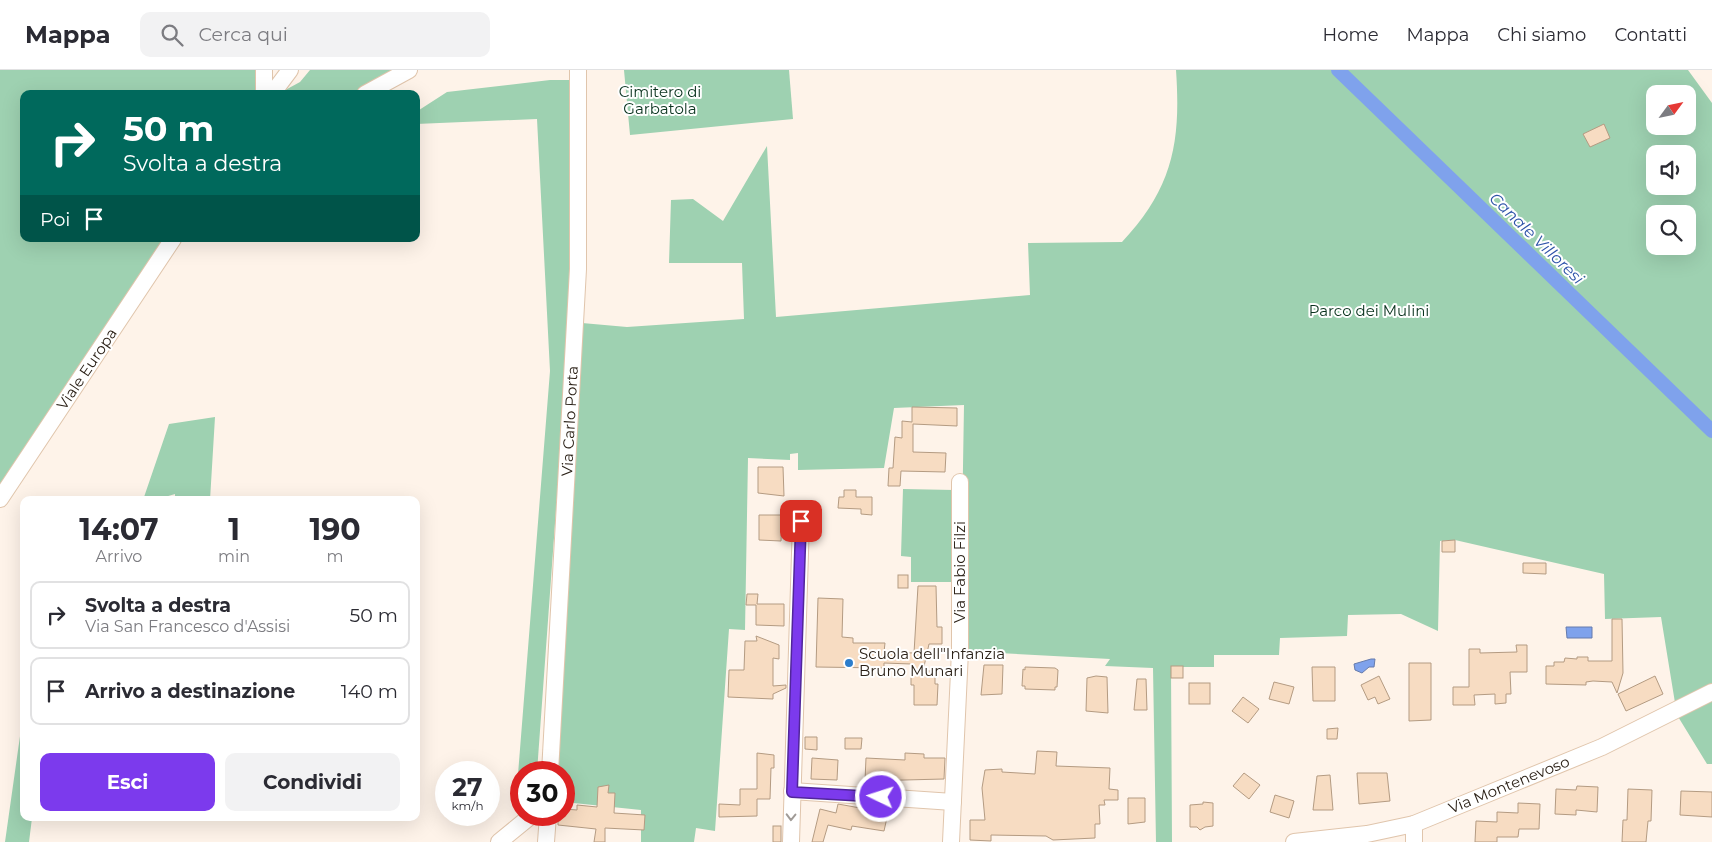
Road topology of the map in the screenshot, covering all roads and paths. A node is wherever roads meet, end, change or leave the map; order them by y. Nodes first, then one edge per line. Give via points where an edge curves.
1 (264, 70) edge
2 (409, 70) edge
3 (578, 70) edge
4 (289, 72) edge
5 (265, 90) edge
6 (275, 90) edge
7 (372, 90) edge
8 (172, 242) edge
9 (960, 482) dead end
10 (0, 499) edge
11 (801, 521) dead end
12 (1712, 692) edge
13 (551, 761) edge
14 (792, 792) junction
15 (953, 802) junction
16 (1414, 824) junction
17 (519, 826) edge
18 (547, 826) edge
19 (499, 842) edge
20 (546, 842) edge
21 (791, 842) edge
22 (951, 842) edge
23 (1294, 842) edge
24 (1414, 842) edge

1 - 5 street
2 - 7 street
3 - 13 street, Via Carlo Porta via 578,269
4 - 6 street
8 - 10 street, Viale Europa
9 - 15 street, Via Fabio Filzi via 960,652
11 - 14 street
12 - 16 street, Via Montenevoso via 1602,746
14 - 15 street
14 -> 21 street
15 - 22 street, Via Fabio Filzi
16 - 23 street, Via Montenevoso via 1367,834
16 - 24 street
17 - 19 street
18 - 20 street

